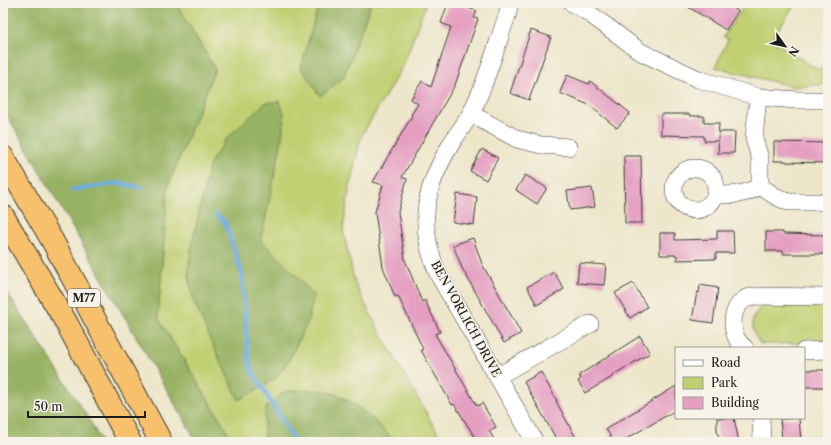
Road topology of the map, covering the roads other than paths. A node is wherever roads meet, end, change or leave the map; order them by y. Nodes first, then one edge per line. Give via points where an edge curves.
1 (511, 6) edge
2 (579, 6) edge
3 (758, 97) junction
4 (828, 100) edge
5 (471, 114) junction
6 (568, 147) dead end
7 (3, 157) edge
8 (760, 186) junction
9 (715, 195) dead end
10 (828, 202) edge
11 (3, 216) edge
12 (3, 240) edge
13 (828, 298) edge
14 (66, 322) junction
15 (590, 324) dead end
16 (744, 347) edge
17 (828, 350) edge
18 (805, 351) edge
19 (498, 376) junction
20 (761, 419) edge
21 (130, 442) edge
22 (161, 442) edge
23 (535, 442) edge
24 (762, 442) edge

1 - 5 street, BEN VORLICH DRIVE
2 - 3 street via 641,52 698,79
3 - 4 street
3 - 8 street via 754,139 760,158
5 - 6 street via 517,139
5 - 19 street, BEN VORLICH DRIVE via 451,145 430,186 426,213 427,244 438,274
7 - 22 highway, M77 via 59,252
8 - 9 street via 749,192
8 - 10 street via 788,202
11 - 14 highway, M77
12 - 14 highway, M77
13 - 16 street via 754,296 745,299 738,306 733,321 734,333
14 - 21 highway, M77
15 - 19 street
17 - 18 street
19 - 23 street, BEN VORLICH DRIVE
20 - 24 street

